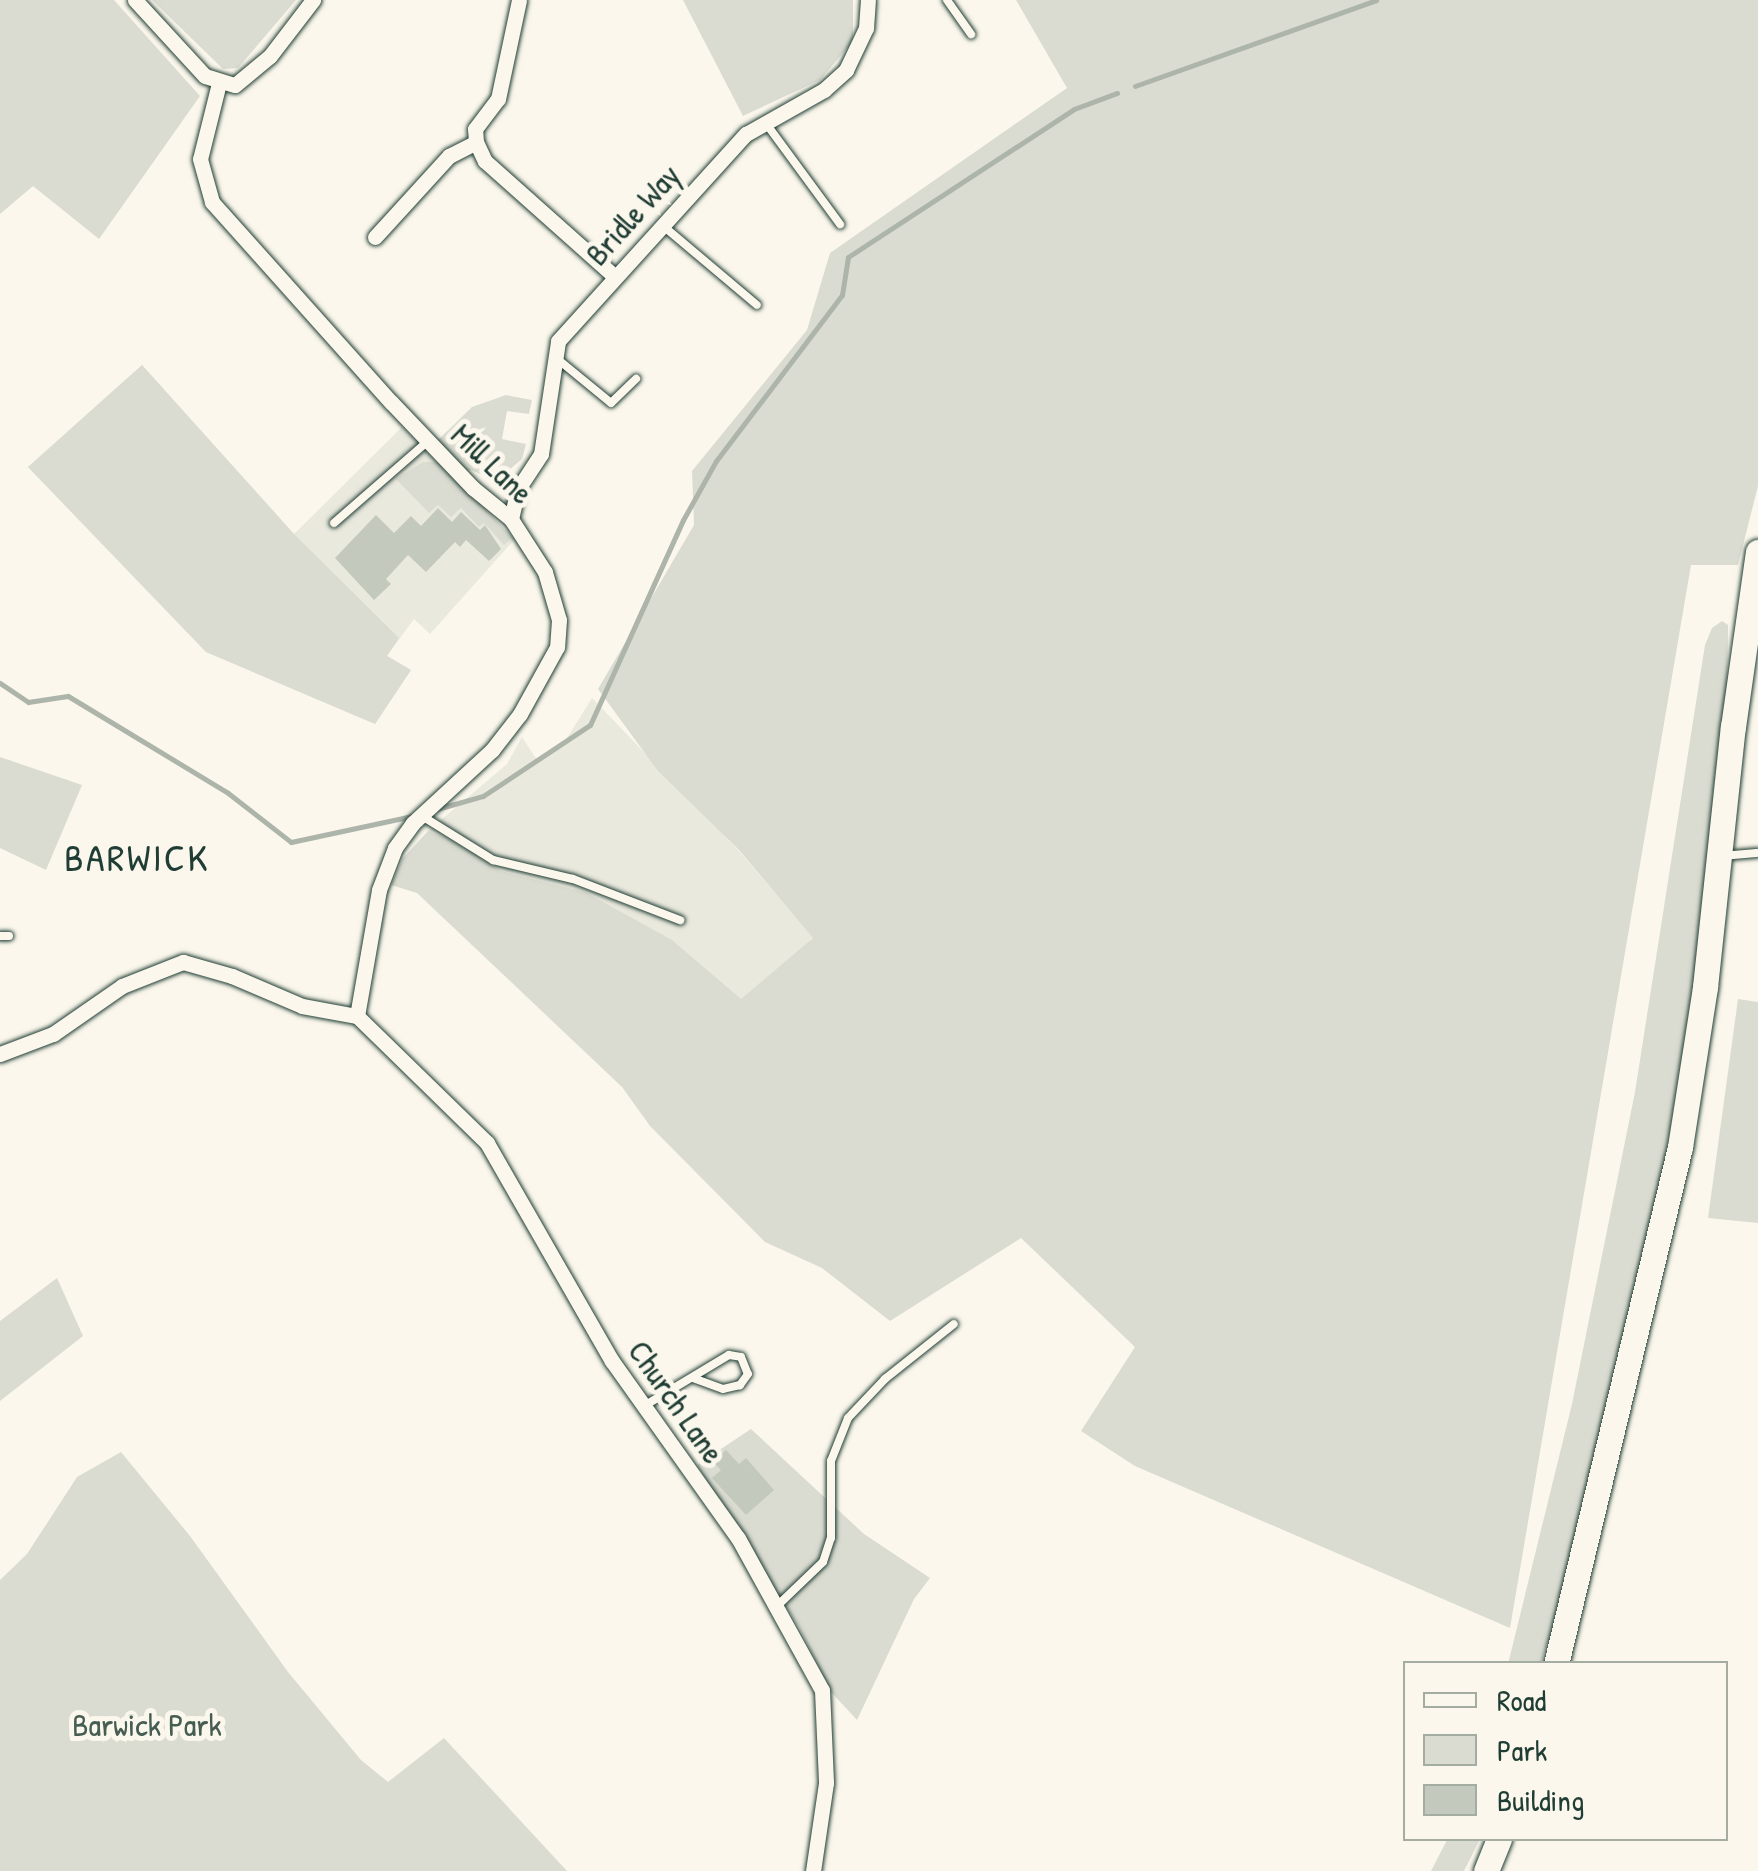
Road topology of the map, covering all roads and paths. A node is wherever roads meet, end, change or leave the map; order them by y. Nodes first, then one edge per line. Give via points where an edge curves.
1 (135, 0) edge
2 (313, 0) edge
3 (518, 0) edge
4 (868, 0) edge
5 (948, 0) edge
6 (971, 34) dead end
7 (219, 84) junction
8 (765, 122) junction
9 (476, 142) junction
10 (840, 224) dead end
11 (662, 225) junction
12 (374, 237) dead end
13 (616, 277) junction
14 (757, 305) dead end
15 (555, 358) junction
16 (636, 379) dead end
17 (428, 441) junction
18 (511, 518) junction
19 (334, 523) dead end
20 (1758, 552) edge
21 (422, 816) junction
22 (1758, 854) edge
23 (1718, 856) junction
24 (680, 920) dead end
25 (357, 1016) junction
26 (0, 1054) edge
27 (954, 1324) dead end
28 (693, 1378) junction
29 (644, 1406) junction
30 (776, 1607) junction
31 (1557, 1661) edge
32 (1498, 1841) edge
33 (813, 1871) edge
34 (1486, 1871) edge

1 - 7 street
2 - 7 street via 250,77
3 - 9 street via 498,99 475,129
4 - 8 street, Bridle Way via 866,28 846,70
5 - 6 lane
7 - 17 street, Mill Lane via 200,159 212,202
8 - 10 lane
8 - 11 street, Bridle Way via 722,157
9 - 12 street via 448,156
9 - 13 street via 484,160
11 - 13 street, Bridle Way
11 - 14 lane
13 - 15 street, Bridle Way via 558,341
15 - 16 lane via 611,403
15 - 18 street, Bridle Way via 540,454 518,489
17 - 18 street, Mill Lane
17 - 19 lane
18 - 21 street, Mill Lane via 554,596 558,647 492,750
20 - 23 highway
21 - 24 lane via 493,860 573,879
21 - 25 street, Mill Lane via 394,848 379,890
22 - 23 lane
23 - 31 highway via 1676,1164
25 - 26 street via 302,1006 183,962 122,986 52,1034
25 - 29 street, Church Lane via 487,1144
27 - 30 lane via 848,1418 831,1461 831,1538 824,1562
28 - 28 lane via 734,1355 748,1374 740,1385 723,1389
28 - 29 lane
29 - 30 street, Church Lane via 738,1538
30 - 33 street, Church Lane via 822,1690 826,1782
32 - 34 highway

